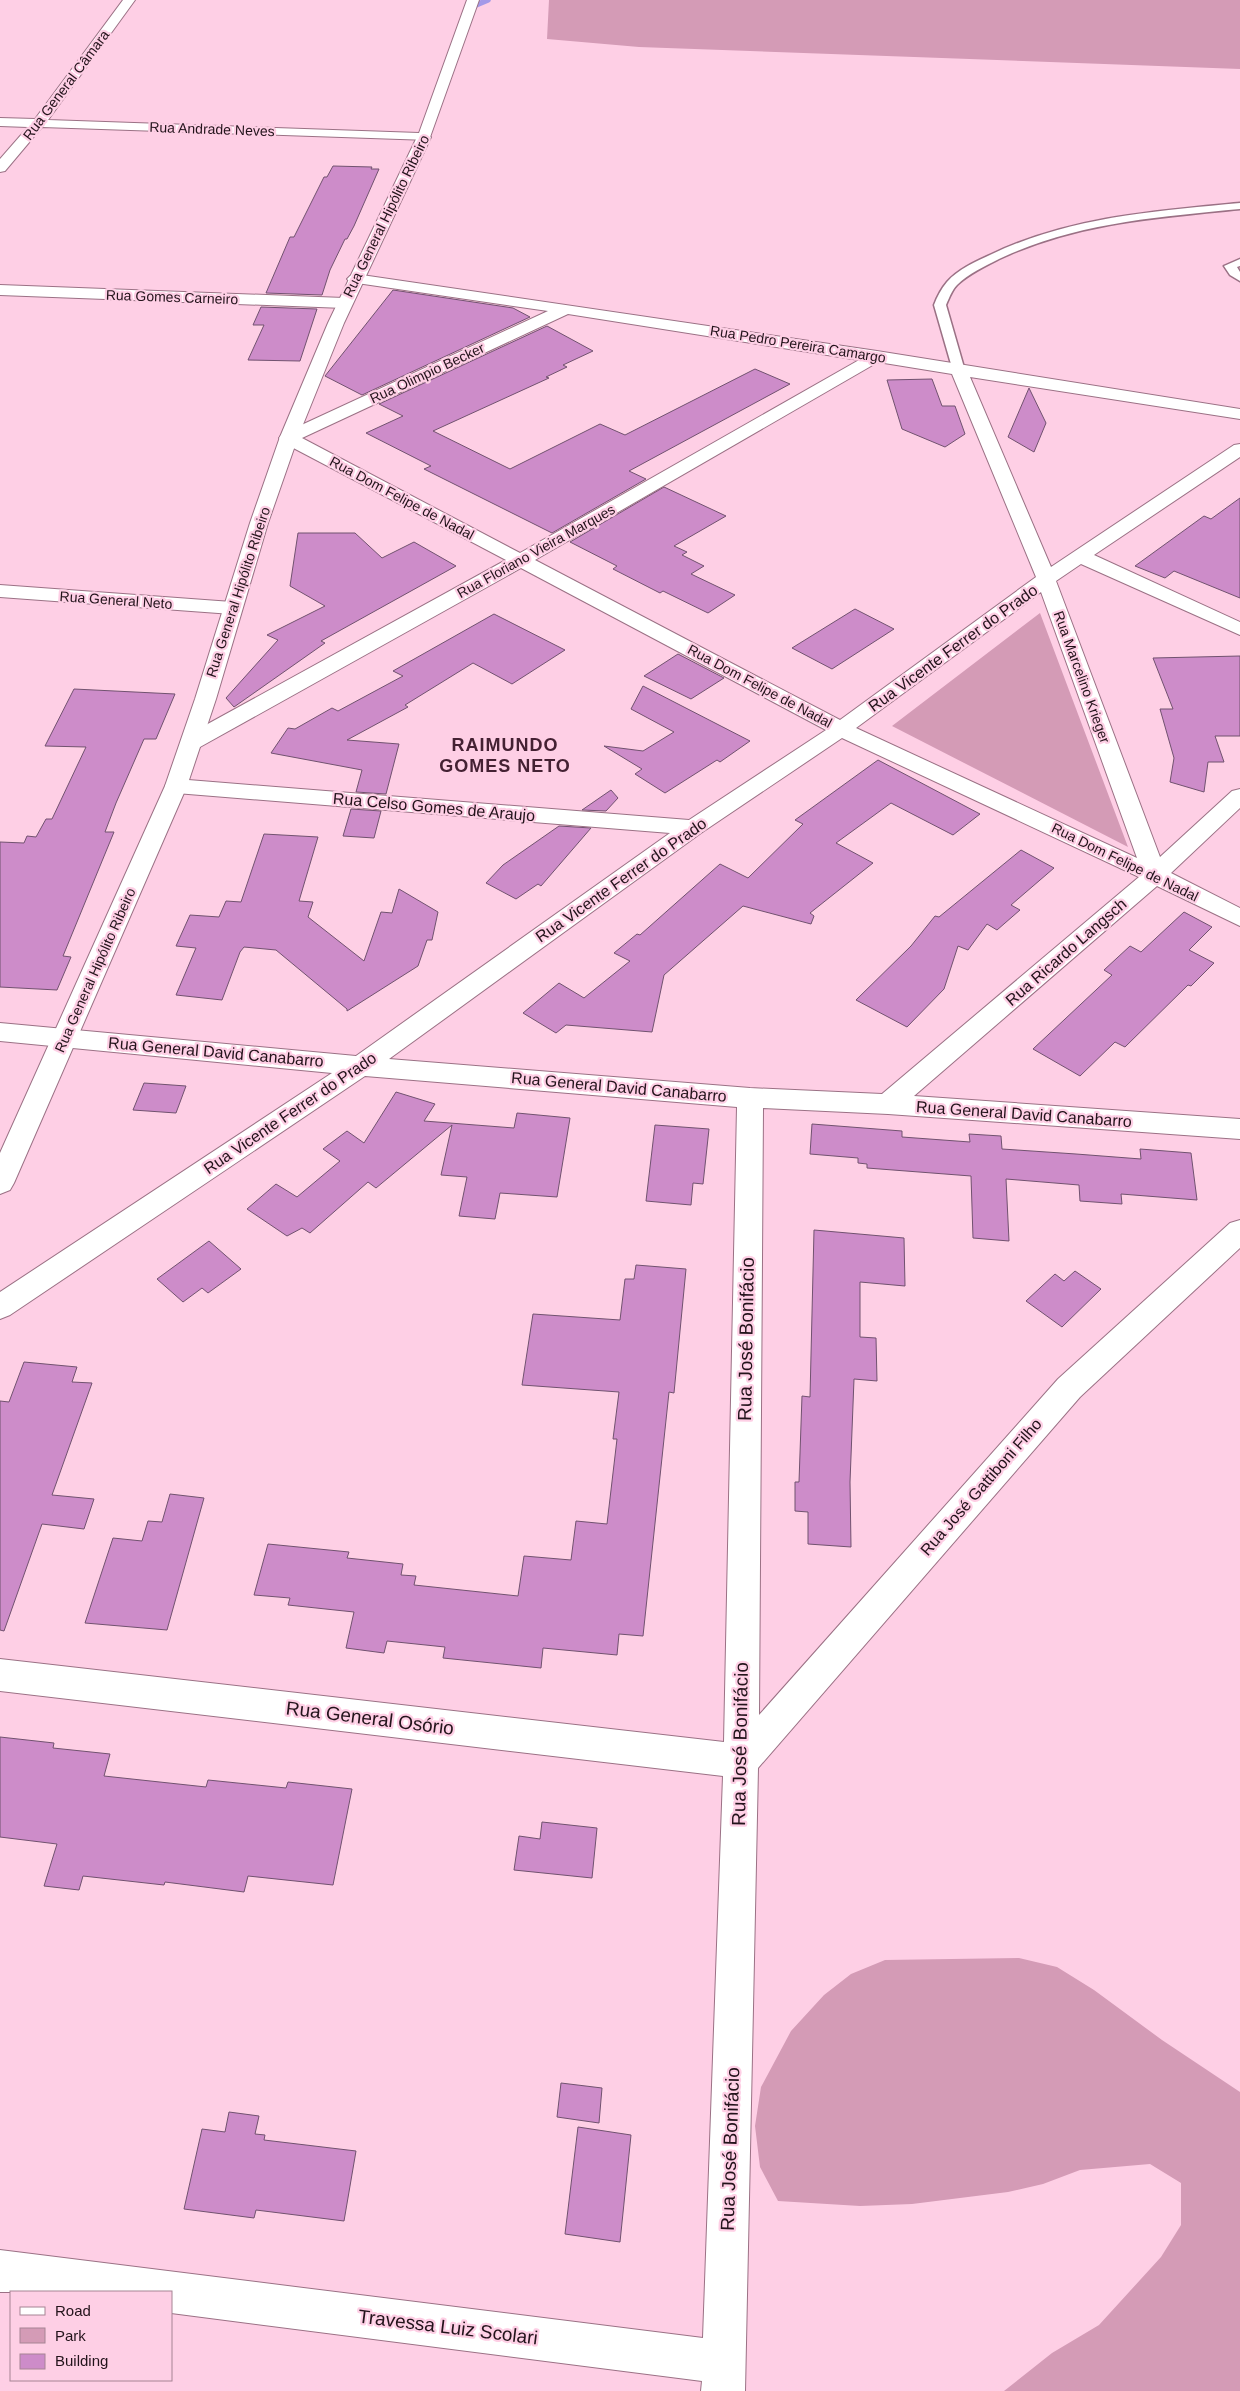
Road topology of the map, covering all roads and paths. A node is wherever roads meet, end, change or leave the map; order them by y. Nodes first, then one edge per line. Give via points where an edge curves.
1 (129, 0) edge
2 (473, 0) edge
3 (0, 122) edge
4 (39, 123) junction
5 (424, 137) junction
6 (0, 168) edge
7 (1240, 206) edge
8 (1240, 262) edge
9 (1240, 277) edge
10 (355, 279) junction
11 (0, 290) edge
12 (344, 303) junction
13 (566, 309) junction
14 (877, 356) junction
15 (959, 371) junction
16 (1240, 414) edge
17 (288, 438) junction
18 (1240, 449) edge
19 (1080, 556) junction
20 (521, 560) junction
21 (1046, 580) junction
22 (0, 591) edge
23 (232, 608) junction
24 (1240, 629) edge
25 (842, 728) junction
26 (192, 742) junction
27 (176, 786) junction
28 (1240, 796) edge
29 (693, 828) junction
30 (1155, 875) junction
31 (1240, 918) edge
32 (0, 1032) edge
33 (65, 1038) junction
34 (361, 1066) junction
35 (750, 1098) junction
36 (888, 1104) junction
37 (1240, 1129) edge
38 (0, 1183) edge
39 (1240, 1231) edge
40 (0, 1307) edge
41 (0, 1675) edge
42 (741, 1761) junction
43 (0, 2271) edge
44 (163, 2291) edge
45 (172, 2292) edge
46 (724, 2376) edge

1 - 4 street, Rua General Câmara
2 - 5 street, Rua General Hipólito Ribeiro
3 - 4 street, Rua Andrade Neves
4 - 5 street, Rua Andrade Neves
4 - 6 street, Rua General Câmara
5 - 10 street, Rua General Hipólito Ribeiro
7 - 15 lane via 1117,219 1056,231 1008,249 975,267 952,283 940,305
8 - 9 lane via 1230,266
10 - 12 street, Rua General Hipólito Ribeiro
10 - 13 street, Rua Pedro Pereira Camargo
11 - 12 street, Rua Gomes Carneiro
12 - 17 street, Rua General Hipólito Ribeiro
13 - 14 street, Rua Pedro Pereira Camargo
13 - 17 street, Rua Olimpio Becker
14 - 15 street, Rua Pedro Pereira Camargo
14 - 20 street, Rua Floriano Vieira Marques
15 - 16 street, Rua Pedro Pereira Camargo
15 - 21 street, Rua Marcelino Krieger
17 - 20 street, Rua Dom Felipe de Nadal
17 - 23 street, Rua General Hipólito Ribeiro
18 - 19 street, Rua Vicente Ferrer do Prado
19 - 21 street, Rua Vicente Ferrer do Prado
19 - 24 street
20 - 25 street, Rua Dom Felipe de Nadal
20 - 26 street, Rua Floriano Vieira Marques
21 - 25 street, Rua Vicente Ferrer do Prado
21 - 30 street, Rua Marcelino Krieger
22 - 23 street, Rua General Neto
23 - 26 street, Rua General Hipólito Ribeiro
25 - 29 street, Rua Vicente Ferrer do Prado
25 - 30 street, Rua Dom Felipe de Nadal
26 - 27 street, Rua General Hipólito Ribeiro
27 - 29 street, Rua Celso Gomes de Araujo
27 - 33 street, Rua General Hipólito Ribeiro
28 - 30 street, Rua Ricardo Langsch
29 - 34 street, Rua Vicente Ferrer do Prado
30 - 31 street, Rua Dom Felipe de Nadal
30 - 36 street, Rua Ricardo Langsch
32 - 33 street, Rua General David Canabarro
33 - 34 street, Rua General David Canabarro
33 - 38 street, Rua General Hipólito Ribeiro
34 - 35 street, Rua General David Canabarro
34 - 40 street, Rua Vicente Ferrer do Prado
35 - 36 street, Rua General David Canabarro
35 - 42 street, Rua José Bonifácio
36 - 37 street, Rua General David Canabarro
39 - 42 street, Rua José Gattiboni Filho via 1069,1388
41 - 42 street, Rua General Osório
42 - 46 street, Rua José Bonifácio
43 - 44 street, Travessa Luiz Scolari
45 - 46 street, Travessa Luiz Scolari

